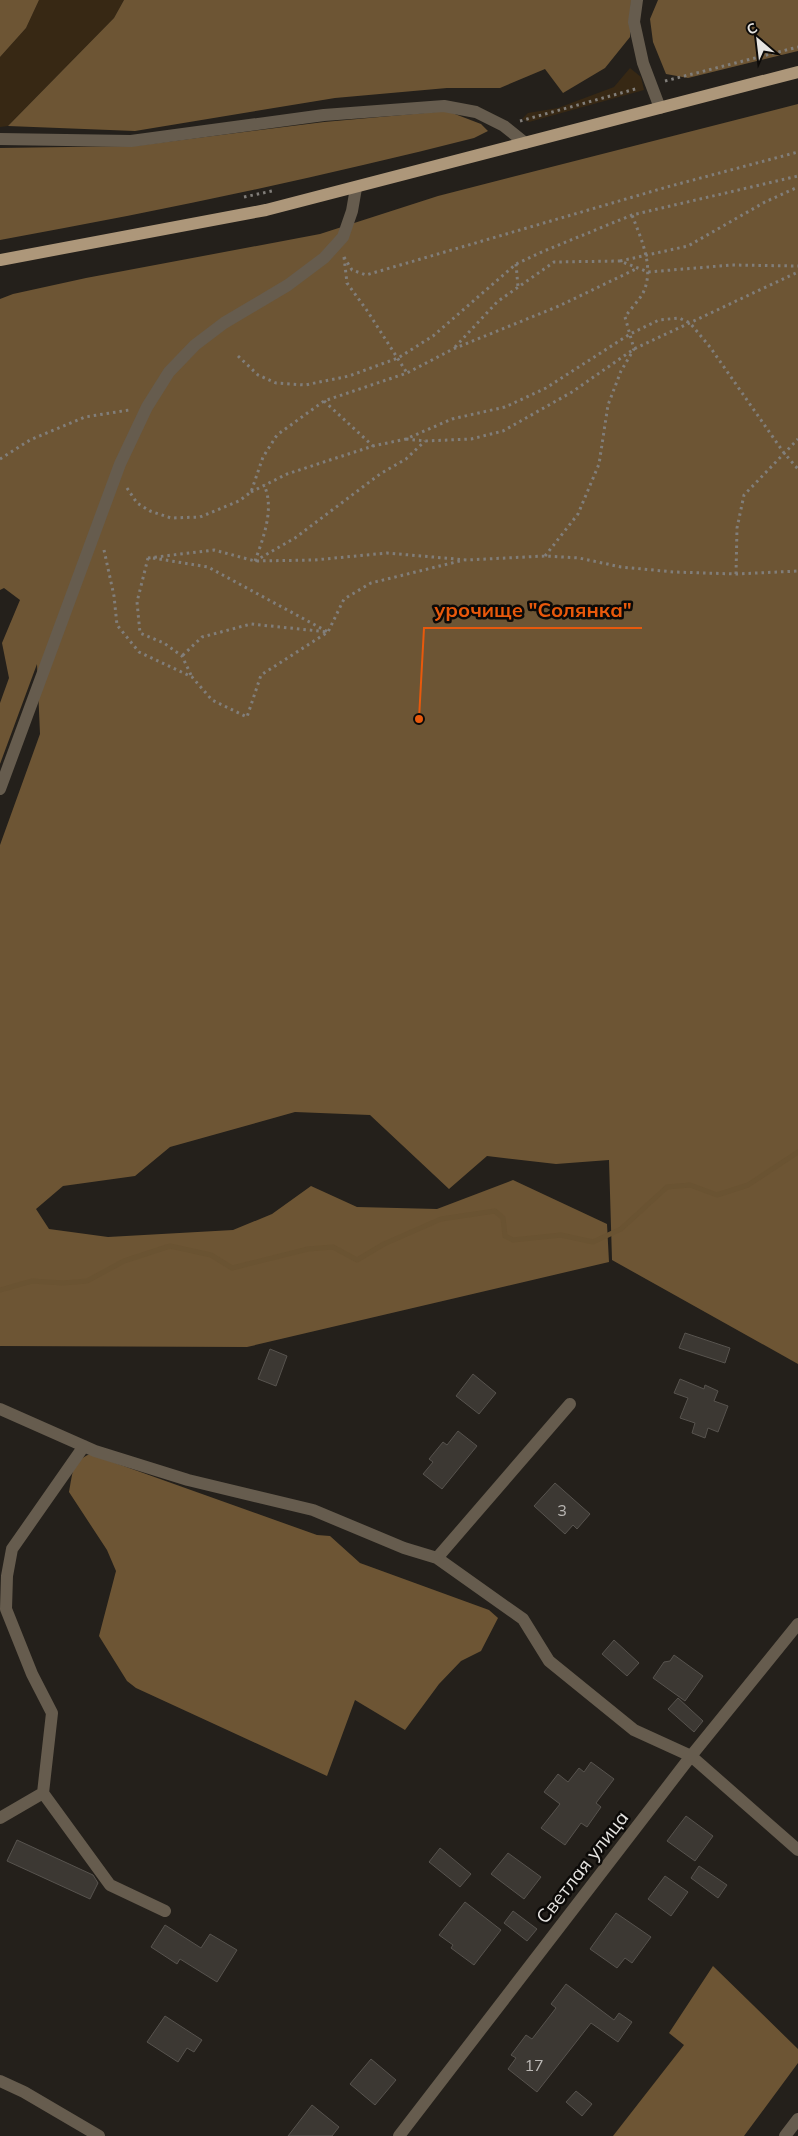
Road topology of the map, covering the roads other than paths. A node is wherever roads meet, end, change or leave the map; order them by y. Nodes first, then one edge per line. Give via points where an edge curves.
1 (637, 0) edge
2 (798, 72) edge
3 (660, 108) junction
4 (0, 140) edge
5 (525, 143) junction
6 (356, 188) junction
7 (0, 260) edge
8 (0, 789) edge
9 (570, 1404) dead end
10 (0, 1409) edge
11 (89, 1449) junction
12 (437, 1558) junction
13 (798, 1624) edge
14 (691, 1756) junction
15 (43, 1793) junction
16 (0, 1818) edge
17 (798, 1850) edge
18 (165, 1911) dead end
19 (0, 2081) edge
20 (798, 2119) edge
21 (99, 2136) edge
22 (399, 2136) edge
23 (785, 2136) edge

1 - 3 street via 634,22 643,62
2 - 3 main road
3 - 5 main road
4 - 5 street via 131,141 324,115 444,106 476,112 504,126
5 - 6 main road
6 - 7 main road via 266,210
6 - 8 street via 343,236 324,258 195,345 170,372 147,407 120,464
9 - 12 street
10 - 11 street
11 - 12 street via 188,1480 313,1510 404,1548
11 - 15 street via 12,1549 7,1576 6,1609 32,1674 52,1713
12 - 14 street via 523,1619 549,1661 634,1730
13 - 14 street, Светлая улица
14 - 17 street
14 - 22 street, Светлая улица
15 - 16 street
15 - 18 street via 110,1886
19 - 21 street
20 - 23 street

